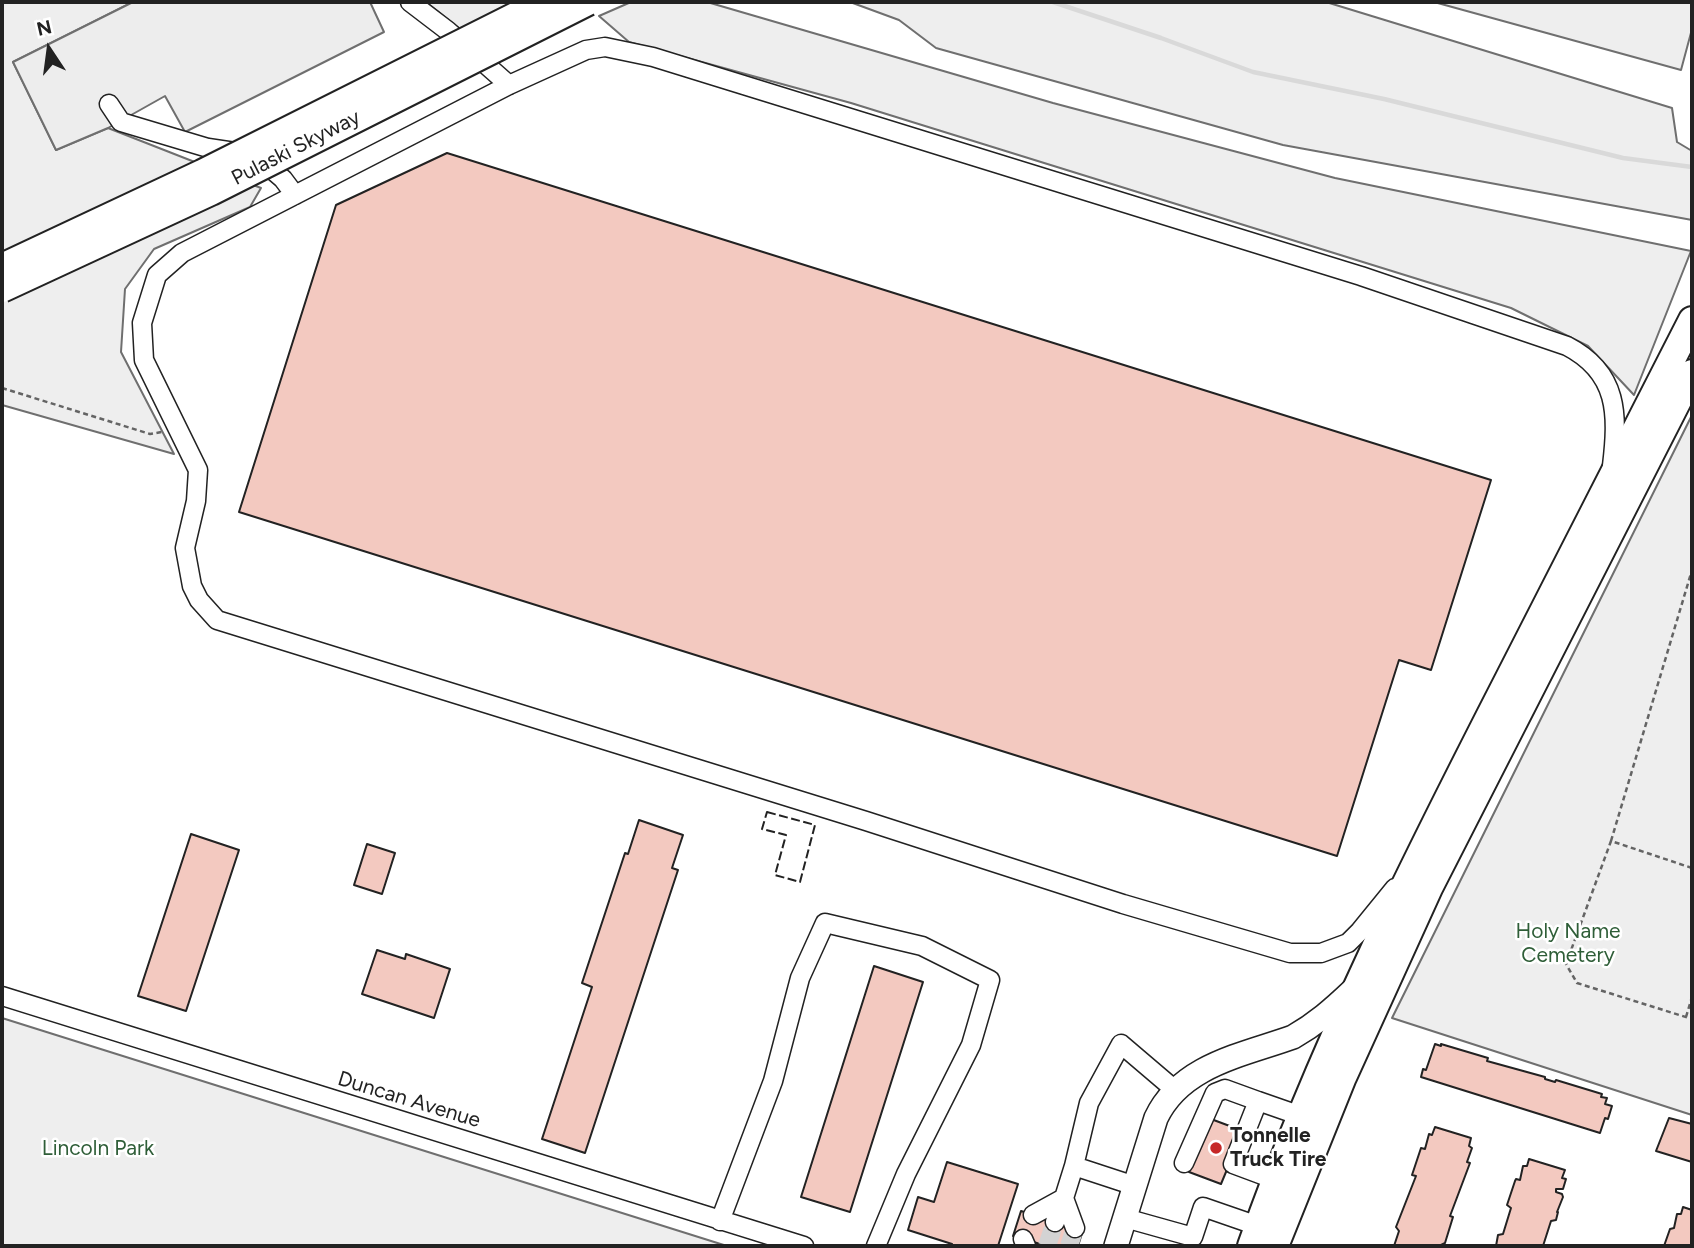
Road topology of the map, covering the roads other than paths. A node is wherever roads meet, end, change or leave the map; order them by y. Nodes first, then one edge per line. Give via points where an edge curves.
1 (410, 2) edge
2 (543, 2) edge
3 (588, 2) edge
4 (509, 85) junction
5 (109, 104) dead end
6 (295, 195) junction
7 (2, 267) edge
8 (2, 289) edge
9 (1692, 320) edge
10 (1692, 373) edge
11 (1611, 480) junction
12 (1419, 856) junction
13 (1357, 985) junction
14 (2, 996) edge
15 (1175, 1090) junction
16 (1258, 1101) junction
17 (1301, 1116) junction
18 (1184, 1163) dead end
19 (1074, 1166) junction
20 (1276, 1180) junction
21 (1135, 1186) junction
22 (1064, 1198) junction
23 (1032, 1215) dead end
24 (1125, 1218) junction
25 (720, 1221) junction
26 (1055, 1222) tunnel mouth
27 (1075, 1228) tunnel mouth
28 (1254, 1236) edge
29 (803, 1246) edge
30 (876, 1246) edge
31 (1116, 1246) edge
32 (1275, 1246) edge

1 - 4 street
2 - 7 highway, Pulaski Skyway, bridge
3 - 8 highway, Pulaski Skyway, bridge via 200,197
4 - 6 street
4 - 11 street via 586,50 605,47 653,57 1348,271 1543,337 1578,352 1606,381 1615,412
5 - 6 street via 121,122 208,148 254,155
6 - 12 street via 181,253 157,275 142,323 144,360 198,470 185,548 192,586 217,620 1290,953 1305,955 1348,943
9 - 11 highway
10 - 32 highway via 1429,888 1353,1052
11 - 12 highway
12 - 13 highway
13 - 15 main road via 1306,1030 1202,1070
13 - 17 highway
14 - 25 street, Duncan Avenue
15 - 19 street via 1121,1044 1089,1103
15 - 21 main road via 1156,1118
16 - 17 street
16 - 18 street via 1225,1089 1215,1093
16 - 20 street via 1233,1164
17 - 20 highway
19 - 21 street
19 - 22 street
20 - 28 highway
21 - 24 main road
22 - 23 street
22 - 26 street
22 - 27 street
24 - 28 street via 1192,1237 1203,1207
24 - 31 main road
25 - 29 street, Duncan Avenue
25 - 30 street via 773,1082 800,978 825,923 922,946 990,980 971,1045 906,1174

